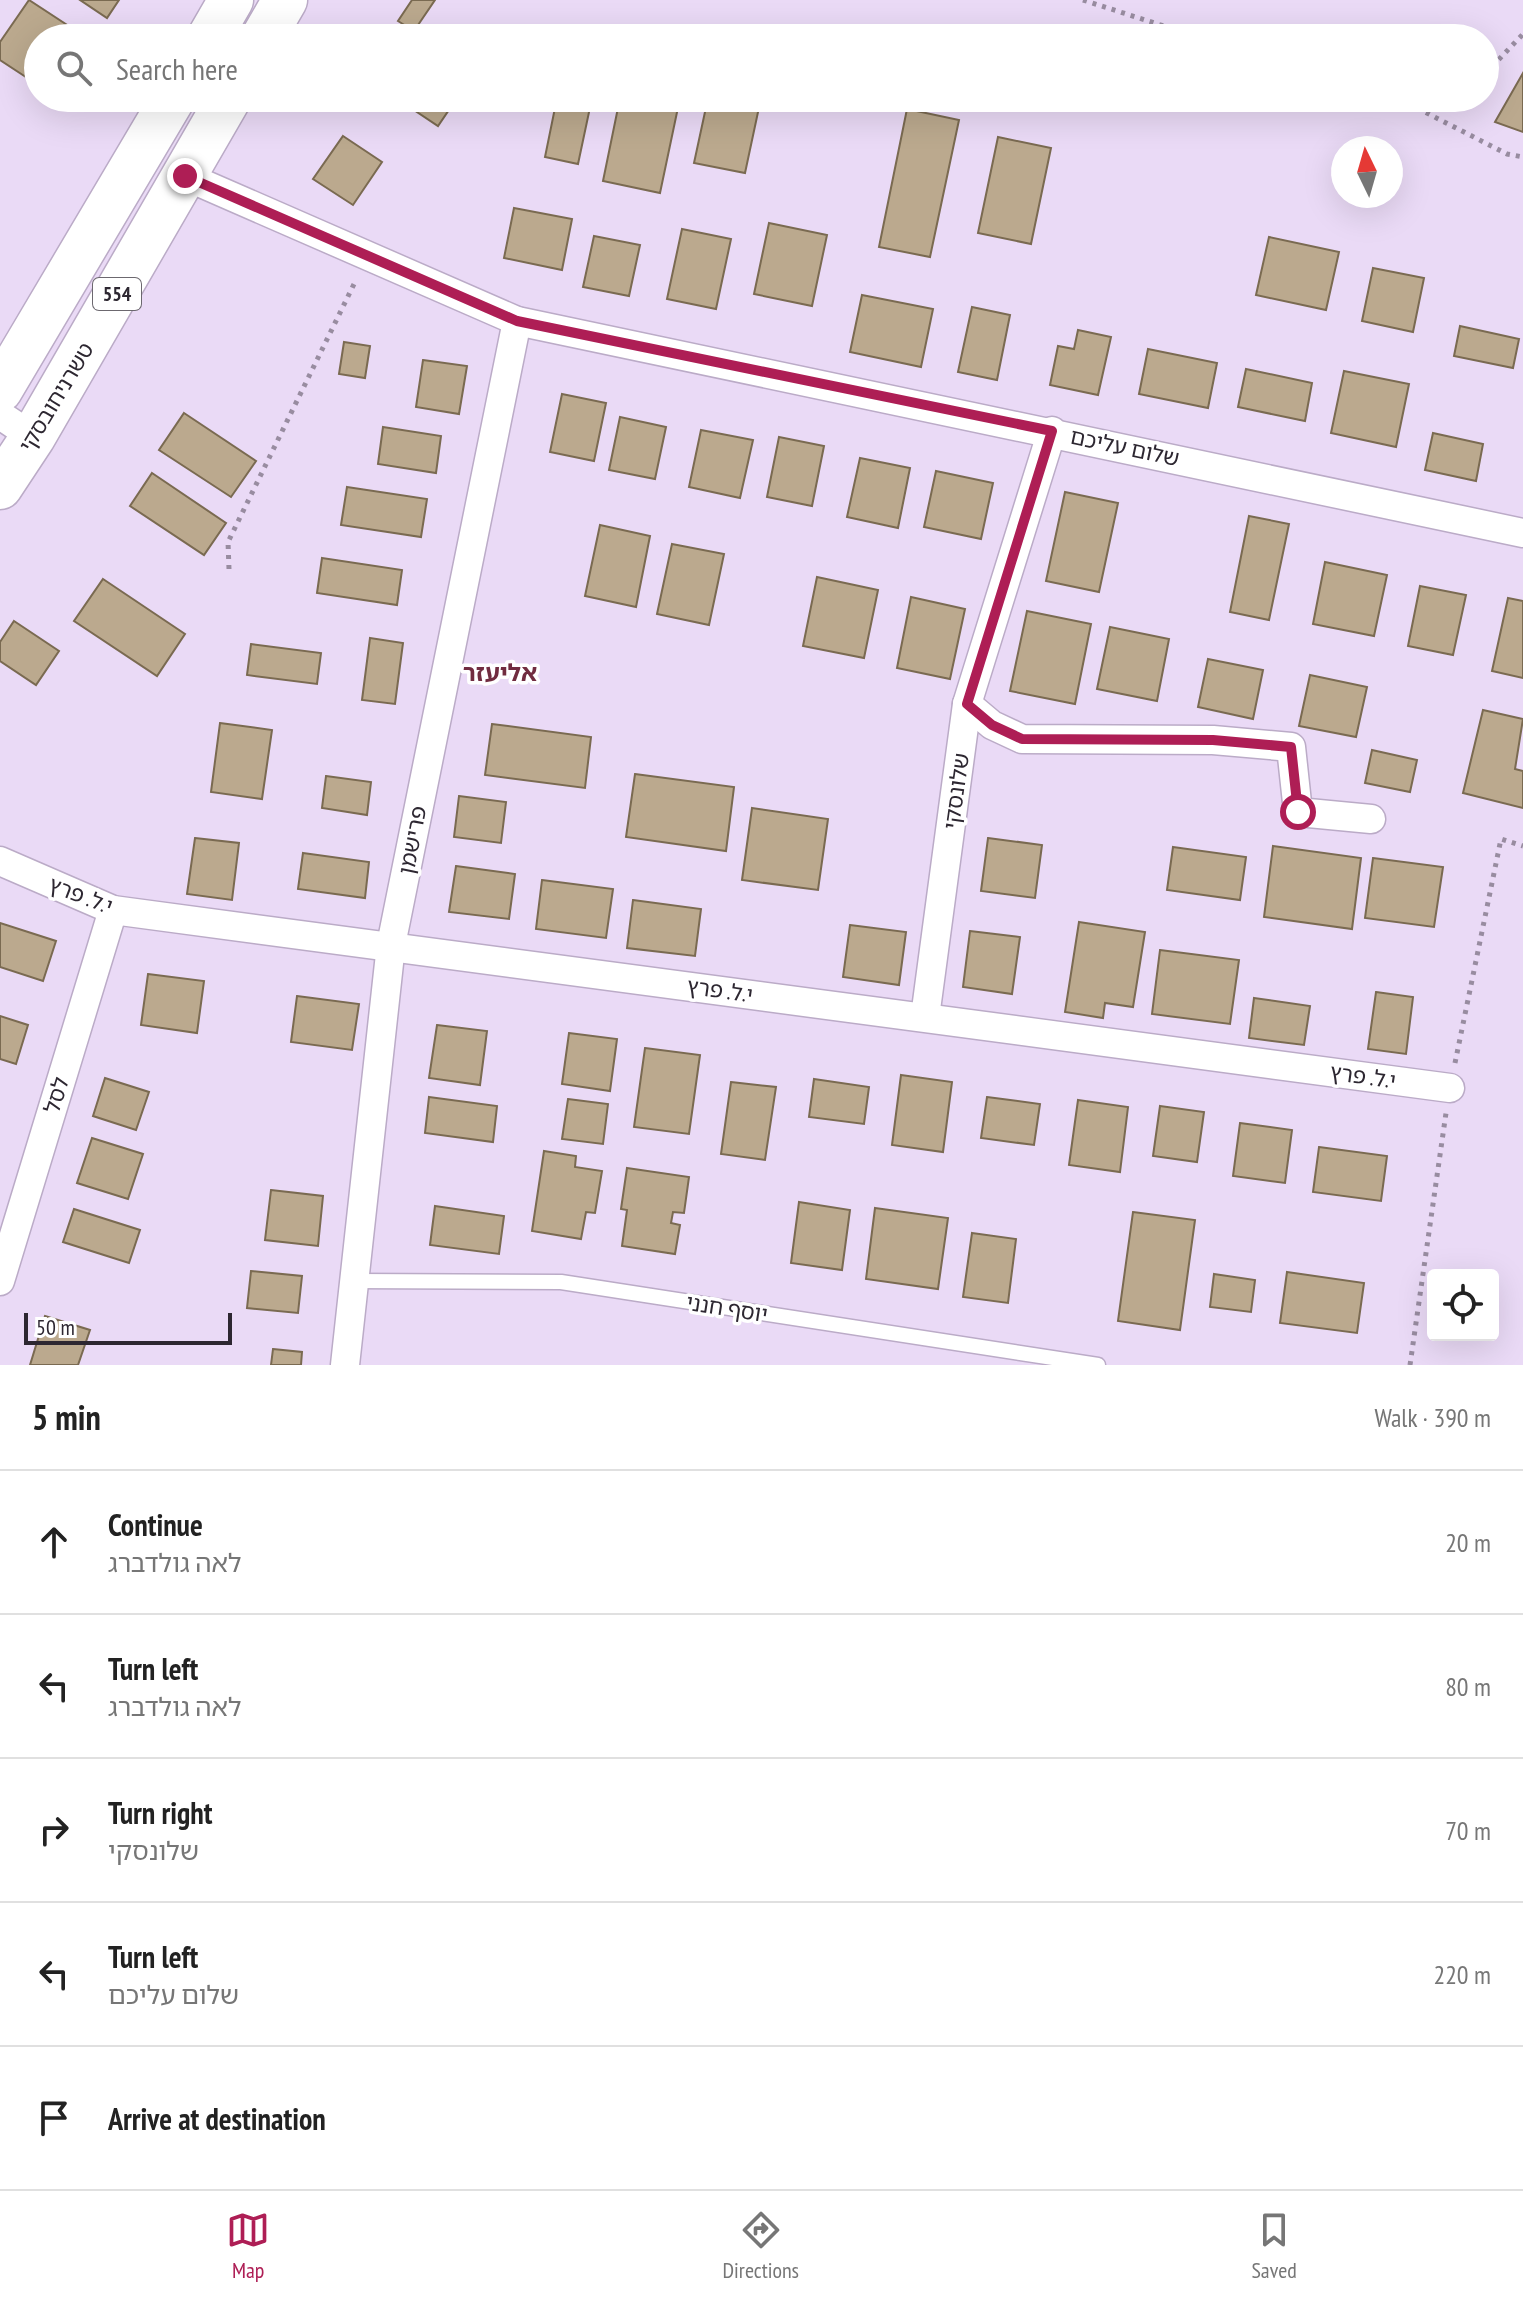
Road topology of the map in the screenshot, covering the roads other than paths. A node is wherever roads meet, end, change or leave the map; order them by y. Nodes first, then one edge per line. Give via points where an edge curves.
1 (231, 0) edge
2 (285, 0) edge
3 (217, 24) edge
4 (271, 24) edge
5 (165, 112) edge
6 (221, 112) edge
7 (185, 176) junction
8 (517, 321) junction
9 (0, 390) edge
10 (17, 426) edge
11 (1052, 431) junction
12 (0, 487) edge
13 (1523, 533) edge
14 (967, 704) junction
15 (1371, 819) dead end
16 (1, 863) edge
17 (113, 910) junction
18 (391, 945) junction
19 (925, 1017) junction
20 (1450, 1088) dead end
21 (0, 1281) edge
22 (354, 1281) junction
23 (345, 1365) edge
24 (1098, 1365) edge

1 - 3 main road
2 - 4 main road
5 - 9 main road, 554
6 - 7 main road, טשרניחובסקי / 554
7 - 8 street, שלום עליכם
7 - 10 main road, טשרניחובסקי / 554
8 - 11 street, שלום עליכם
8 - 18 street, פרישמן
10 - 12 main road, טשרניחובסקי / 554
11 - 13 street, שלום עליכם
11 - 14 street, שלונסקי
14 - 15 street via 992,725 1022,739 1213,740 1291,747 1298,812
14 - 19 street, שלונסקי
16 - 17 street, י.ל. פרץ
17 - 18 street, י.ל. פרץ
17 - 21 street, לסל
18 - 19 street, י.ל. פרץ
18 - 22 street, פרישמן
19 - 20 street, י.ל. פרץ
22 - 23 street, פרישמן
22 - 24 lane, יוסף חנני via 561,1282

